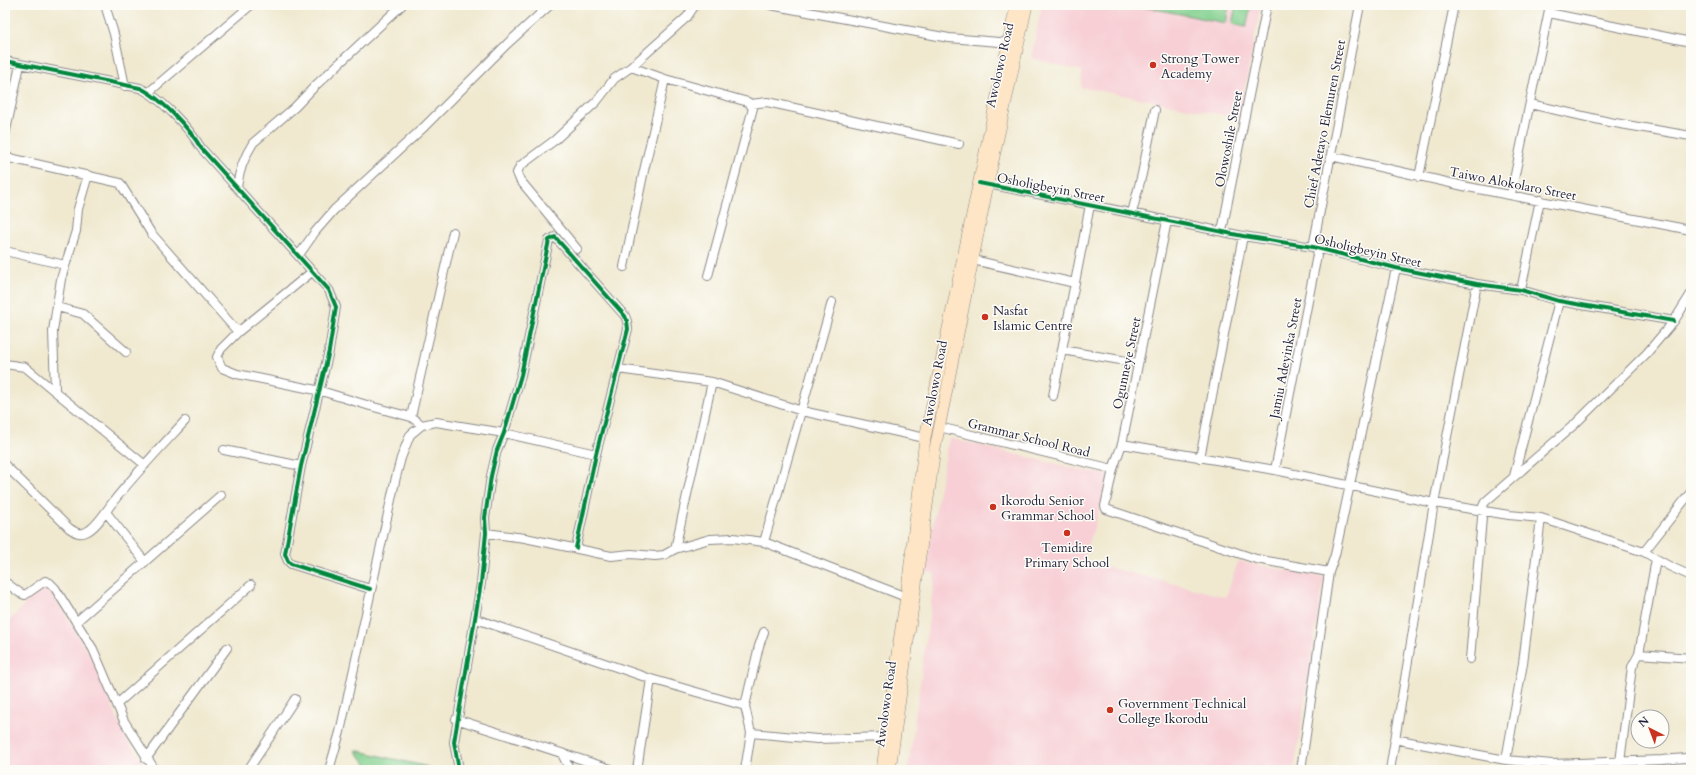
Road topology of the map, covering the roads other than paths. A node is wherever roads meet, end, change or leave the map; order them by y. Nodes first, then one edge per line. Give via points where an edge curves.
1 (105, 5) edge
2 (251, 5) edge
3 (402, 5) edge
4 (550, 5) edge
5 (695, 5) edge
6 (770, 5) edge
7 (1016, 5) edge
8 (1027, 5) edge
9 (1266, 5) edge
10 (1360, 5) edge
11 (1454, 5) edge
12 (1549, 9) edge
13 (1691, 42) edge
14 (1013, 44) junction
15 (5, 61) edge
16 (20, 65) junction
17 (630, 68) junction
18 (666, 79) junction
19 (125, 86) junction
20 (149, 92) junction
21 (751, 104) junction
22 (1530, 104) junction
23 (1155, 110) dead end
24 (5, 135) edge
25 (1691, 136) edge
26 (959, 144) dead end
27 (1331, 156) junction
28 (5, 157) edge
29 (88, 175) junction
30 (1419, 177) junction
31 (983, 183) junction
32 (237, 187) junction
33 (1510, 194) junction
34 (1540, 200) junction
35 (1090, 204) junction
36 (1132, 213) junction
37 (1167, 221) junction
38 (1691, 230) edge
39 (1222, 231) junction
40 (453, 232) dead end
41 (1242, 236) junction
42 (577, 249) dead end
43 (1316, 249) junction
44 (5, 251) edge
45 (299, 255) junction
46 (973, 260) junction
47 (65, 264) junction
48 (624, 267) dead end
49 (1396, 268) junction
50 (313, 271) junction
51 (708, 276) dead end
52 (1075, 283) junction
53 (1477, 284) junction
54 (1521, 290) junction
55 (1691, 294) edge
56 (1559, 301) junction
57 (832, 302) dead end
58 (57, 307) junction
59 (1674, 321) junction
60 (238, 332) junction
61 (1062, 350) junction
62 (126, 352) dead end
63 (1138, 363) junction
64 (5, 364) edge
65 (618, 369) junction
66 (712, 382) junction
67 (55, 390) junction
68 (321, 390) junction
69 (1053, 396) dead end
70 (802, 411) junction
71 (411, 417) junction
72 (185, 421) dead end
73 (422, 425) junction
74 (939, 427) junction
75 (504, 433) junction
76 (925, 438) junction
77 (1122, 444) junction
78 (224, 450) dead end
79 (596, 454) junction
80 (1200, 458) junction
81 (5, 465) edge
82 (145, 465) junction
83 (301, 466) junction
84 (1113, 470) junction
85 (1275, 470) junction
86 (1514, 476) junction
87 (1350, 486) junction
88 (1691, 492) edge
89 (221, 496) dead end
90 (1434, 503) junction
91 (1483, 510) junction
92 (106, 512) junction
93 (1541, 518) junction
94 (486, 533) junction
95 (764, 542) junction
96 (576, 548) junction
97 (676, 549) junction
98 (1644, 552) junction
99 (1656, 559) junction
100 (145, 562) junction
101 (1329, 572) junction
102 (1691, 576) edge
103 (5, 582) edge
104 (251, 585) dead end
105 (370, 589) junction
106 (906, 597) junction
107 (476, 619) junction
108 (76, 622) junction
109 (764, 632) dead end
110 (227, 648) dead end
111 (1639, 654) junction
112 (1691, 658) edge
113 (1470, 659) dead end
114 (651, 678) junction
115 (295, 699) dead end
116 (117, 704) junction
117 (745, 706) junction
118 (456, 719) junction
119 (751, 733) junction
120 (887, 737) junction
121 (1394, 739) junction
122 (562, 754) junction
123 (1691, 756) edge
124 (146, 758) junction
125 (1506, 760) junction
126 (1616, 765) edge
127 (155, 770) edge
128 (248, 770) edge
129 (329, 770) edge
130 (459, 770) edge
131 (570, 770) edge
132 (614, 770) edge
133 (637, 770) edge
134 (745, 770) edge
135 (882, 770) edge
136 (890, 770) edge
137 (1301, 770) edge
138 (1390, 770) edge

1 - 19 street
2 - 20 street
3 - 32 street via 253,144 239,172
4 - 45 street via 334,210
5 - 17 street via 687,17
6 - 14 street via 949,38
7 - 14 main road, Awolowo Road
8 - 14 main road, Awolowo Road
9 - 39 street, Olowoshile Street
10 - 27 street, Chief Adetayo Elemuren Street
11 - 30 street
12 - 13 street
12 - 22 street
14 - 31 main road, Awolowo Road
15 - 16 street
16 - 19 street
16 - 24 street
17 - 18 street
17 - 42 street via 614,79 597,101 555,140 520,166 517,173
18 - 21 street
18 - 48 street
19 - 20 street
20 - 32 street via 191,132 201,148
21 - 26 street via 767,102
21 - 51 street via 753,108
22 - 25 street via 1608,122
22 - 33 street
23 - 36 street
27 - 30 street, Taiwo Alokolaro Street
27 - 43 street, Chief Adetayo Elemuren Street
28 - 29 street
29 - 47 street via 78,209 76,231
29 - 60 street via 120,183 151,233
30 - 33 street, Taiwo Alokolaro Street
31 - 35 street, Osholigbeyin Street
31 - 46 main road, Awolowo Road
31 - 76 main road, Awolowo Road
32 - 45 street
33 - 34 street, Taiwo Alokolaro Street
34 - 38 street, Taiwo Alokolaro Street
34 - 54 street
35 - 36 street, Osholigbeyin Street
35 - 52 street
36 - 37 street, Osholigbeyin Street
37 - 39 street, Osholigbeyin Street
37 - 63 street, Ogunneye Street
39 - 41 street, Osholigbeyin Street
40 - 71 street
41 - 43 street, Osholigbeyin Street
41 - 80 street
43 - 49 street, Osholigbeyin Street
43 - 85 street, Jamiu Adeyinka Street
44 - 47 street
45 - 50 street
46 - 52 street
46 - 74 main road, Awolowo Road
47 - 58 street
49 - 53 street, Osholigbeyin Street
49 - 87 street
50 - 60 street
50 - 68 street via 329,290 336,307
52 - 61 street
53 - 54 street, Osholigbeyin Street
53 - 90 street
54 - 56 street, Osholigbeyin Street
55 - 59 street
56 - 59 street, Osholigbeyin Street
56 - 86 street
57 - 70 street
58 - 62 street via 83,314
58 - 67 street via 53,331
59 - 86 street via 1647,353 1575,424
60 - 68 street via 221,349 217,357 222,368 237,374
61 - 63 street
61 - 69 street
63 - 77 street, Ogunneye Street
64 - 67 street via 25,367
65 - 66 street
65 - 75 street via 628,321 560,242 555,238 549,240 521,375
65 - 79 street
66 - 70 street
66 - 97 street
67 - 82 street
68 - 71 street
68 - 83 street
70 - 76 street
70 - 95 street
71 - 73 street
72 - 82 street
73 - 75 street via 436,422
73 - 105 street via 410,436 401,458
74 - 84 street, Grammar School Road
74 - 136 main road, Awolowo Road
75 - 79 street
75 - 94 street via 491,476 485,518
76 - 106 main road, Awolowo Road
77 - 80 street
77 - 84 street, Ogunneye Street
78 - 83 street
79 - 96 street
80 - 85 street
81 - 92 street via 76,533 88,531
82 - 92 street
83 - 105 street via 285,554 288,561
84 - 101 street, Ogunneye Street via 1106,509 1256,558
85 - 87 street
86 - 91 street via 1485,502
87 - 90 street
87 - 101 street
88 - 98 street
89 - 100 street
90 - 91 street
90 - 121 street
91 - 93 street
91 - 113 street
92 - 100 street
93 - 98 street
93 - 125 street via 1523,663
94 - 96 street
94 - 107 street
95 - 97 street via 733,538 710,539
95 - 106 street
96 - 97 street via 611,556 655,556
98 - 99 street
99 - 102 street
99 - 111 street
100 - 108 street
101 - 137 street
103 - 108 street via 25,595 40,583 50,583 62,596
104 - 116 street
105 - 129 street via 340,732
106 - 120 main road, Awolowo Road
107 - 114 street
107 - 118 street
108 - 116 street via 93,649
109 - 117 street
110 - 124 street
111 - 112 street
111 - 126 street via 1632,667
114 - 117 street
114 - 133 street
115 - 128 street
116 - 124 street
117 - 119 street
118 - 122 street
118 - 130 street via 454,742
119 - 120 street via 816,739
119 - 134 street
120 - 135 main road, Awolowo Road
121 - 125 street
121 - 138 street
122 - 131 street
122 - 132 street
123 - 126 street
124 - 127 street
125 - 126 street

